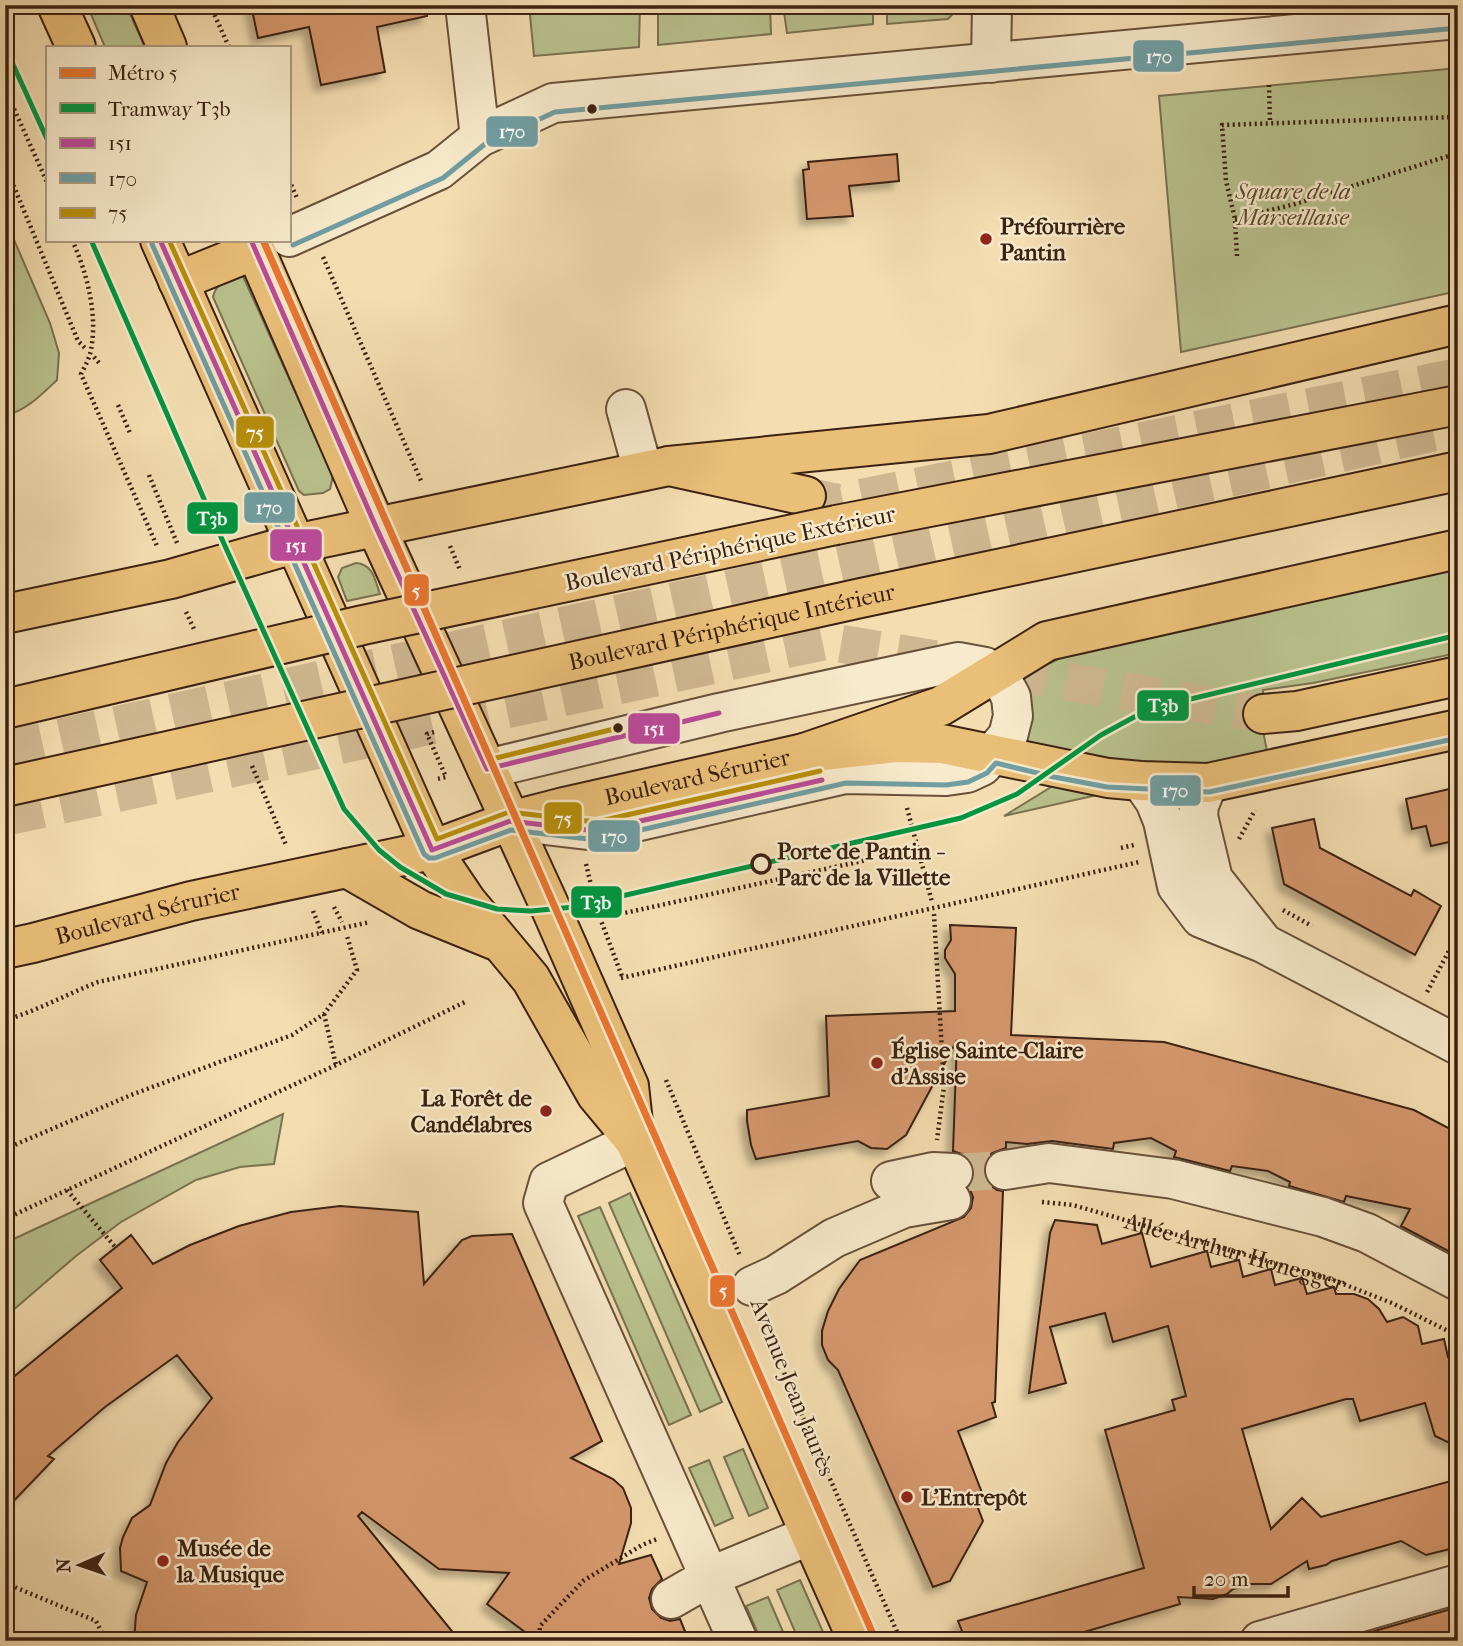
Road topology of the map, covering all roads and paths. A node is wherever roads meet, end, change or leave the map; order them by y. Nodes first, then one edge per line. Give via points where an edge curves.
1 (57, 5) edge
2 (149, 5) edge
3 (210, 5) edge
4 (465, 5) edge
5 (992, 5) edge
6 (1357, 17) edge
7 (1458, 19) edge
8 (76, 46) edge
9 (167, 46) edge
10 (229, 46) edge
11 (991, 63) junction
12 (1269, 85) dead end
13 (5, 89) edge
14 (1458, 117) edge
15 (1270, 122) junction
16 (480, 137) junction
17 (1458, 153) edge
18 (5, 164) edge
19 (46, 180) edge
20 (1236, 219) junction
21 (290, 238) edge
22 (73, 242) edge
23 (161, 242) edge
24 (279, 243) edge
25 (1237, 256) dead end
26 (178, 281) junction
27 (1458, 324) edge
28 (85, 348) dead end
29 (93, 358) dead end
30 (101, 365) dead end
31 (118, 404) dead end
32 (1458, 405) edge
33 (626, 409) dead end
34 (130, 433) dead end
35 (656, 469) junction
36 (1458, 471) edge
37 (149, 475) dead end
38 (426, 491) dead end
39 (806, 496) tunnel mouth
40 (376, 527) junction
41 (448, 541) dead end
42 (294, 544) junction
43 (179, 547) dead end
44 (1458, 549) edge
45 (160, 552) dead end
46 (464, 578) dead end
47 (5, 614) edge
48 (994, 673) junction
49 (1458, 676) edge
50 (5, 709) edge
51 (1263, 714) tunnel mouth
52 (1458, 729) edge
53 (442, 730) dead end
54 (804, 753) junction
55 (993, 753) junction
56 (487, 769) junction
57 (426, 781) dead end
58 (1141, 781) junction
59 (1208, 783) junction
60 (5, 787) edge
61 (907, 807) dead end
62 (510, 821) junction
63 (917, 849) junction
64 (432, 850) junction
65 (584, 856) dead end
66 (1124, 865) dead end
67 (339, 884) junction
68 (932, 902) dead end
69 (311, 904) dead end
70 (620, 914) dead end
71 (934, 914) dead end
72 (342, 922) dead end
73 (1458, 934) edge
74 (347, 936) dead end
75 (1263, 943) junction
76 (504, 947) junction
77 (5, 948) edge
78 (623, 978) junction
79 (628, 989) dead end
80 (467, 1001) dead end
81 (324, 1014) junction
82 (5, 1020) edge
83 (1412, 1021) junction
84 (1458, 1045) edge
85 (336, 1065) junction
86 (662, 1070) dead end
87 (635, 1141) junction
88 (5, 1149) edge
89 (891, 1181) dead end
90 (946, 1181) junction
91 (1004, 1183) joint
92 (67, 1190) junction
93 (5, 1219) edge
94 (116, 1248) dead end
95 (1458, 1281) edge
96 (752, 1286) junction
97 (1458, 1336) edge
98 (811, 1535) junction
99 (642, 1545) dead end
100 (710, 1576) junction
101 (5, 1583) edge
102 (1458, 1584) edge
103 (671, 1599) dead end
104 (106, 1641) edge
105 (540, 1641) edge
106 (738, 1641) edge
107 (858, 1641) edge
108 (901, 1641) edge
109 (1260, 1641) edge

1 - 8 main road
2 - 9 main road
3 - 10 path
4 - 16 street
5 - 11 street
6 - 7 street
6 - 11 street
11 - 16 street via 553,103
12 - 15 path
13 - 19 path
14 - 15 path
15 - 20 path via 1222,125 1226,181
16 - 21 street via 439,170
17 - 20 path
18 - 28 path via 78,341
20 - 25 path
22 - 45 path via 89,294 93,330 81,374
23 - 26 main road, Avenue Jean Jaurès
24 - 26 main road
24 - 38 path
24 - 40 main road, Avenue Jean Jaurès
26 - 42 main road, Avenue Jean Jaurès
27 - 35 main road via 989,434
29 - 30 path
31 - 34 path
32 - 50 main road, Boulevard Périphérique Extérieur, bridge via 698,553
33 - 35 street
35 - 39 main road
35 - 40 main road
36 - 60 main road, Boulevard Périphérique Intérieur, bridge
37 - 43 path
40 - 42 main road
40 - 56 main road, Avenue Jean Jaurès
41 - 46 path
42 - 47 main road via 171,579
42 - 64 main road, Avenue Jean Jaurès
44 - 48 main road via 1047,640
48 - 54 main road via 940,706
48 - 55 street via 1011,697 1013,716 1008,736
48 - 56 street via 958,662
49 - 51 main road via 1297,711
52 - 59 main road, Boulevard Sérurier
53 - 57 path via 427,734 446,777
54 - 55 main road, Boulevard Sérurier via 919,743
54 - 62 main road, Boulevard Sérurier
55 - 58 main road, Boulevard Sérurier via 1056,769
55 - 62 street via 982,766 967,773 845,774 596,831
56 - 62 main road, Avenue Jean Jaurès
58 - 59 main road, Boulevard Sérurier
58 - 75 street via 1163,821 1177,887 1201,918
59 - 75 street via 1198,816 1213,879
61 - 63 path
62 - 64 main road, Boulevard Sérurier
62 - 87 main road, Avenue Jean Jaurès via 629,1086
63 - 68 path
63 - 70 path
64 - 67 main road, Boulevard Sérurier
64 - 76 main road, Avenue Jean Jaurès
65 - 78 path via 597,910
66 - 78 path
67 - 72 path
67 - 76 main road via 420,910
67 - 77 main road, Boulevard Sérurier via 191,901
69 - 82 path via 322,933 99,982
71 - 90 path
73 - 83 path
74 - 81 path via 357,970
75 - 83 street
76 - 87 main road, Avenue Jean Jaurès via 531,979 596,1094
78 - 79 path
80 - 85 path
81 - 85 path
81 - 88 path via 292,1035 131,1095
83 - 84 street
85 - 92 path
86 - 96 path, Avenue Jean Jaurès
87 - 98 main road, Avenue Jean Jaurès
87 - 100 street via 549,1182 543,1203
89 - 90 street
90 - 96 street via 904,1208 834,1238
91 - 95 street via 1049,1163 1173,1179 1324,1217 1367,1233
91 - 97 path, Allée Arthur Honegger via 1333,1280
92 - 93 path
92 - 94 path
96 - 108 path, Avenue Jean Jaurès via 788,1383
98 - 100 street
98 - 107 main road, Avenue Jean Jaurès
99 - 105 path via 583,1581 540,1626
100 - 103 street
100 - 106 street
101 - 104 path via 96,1621
102 - 109 street

